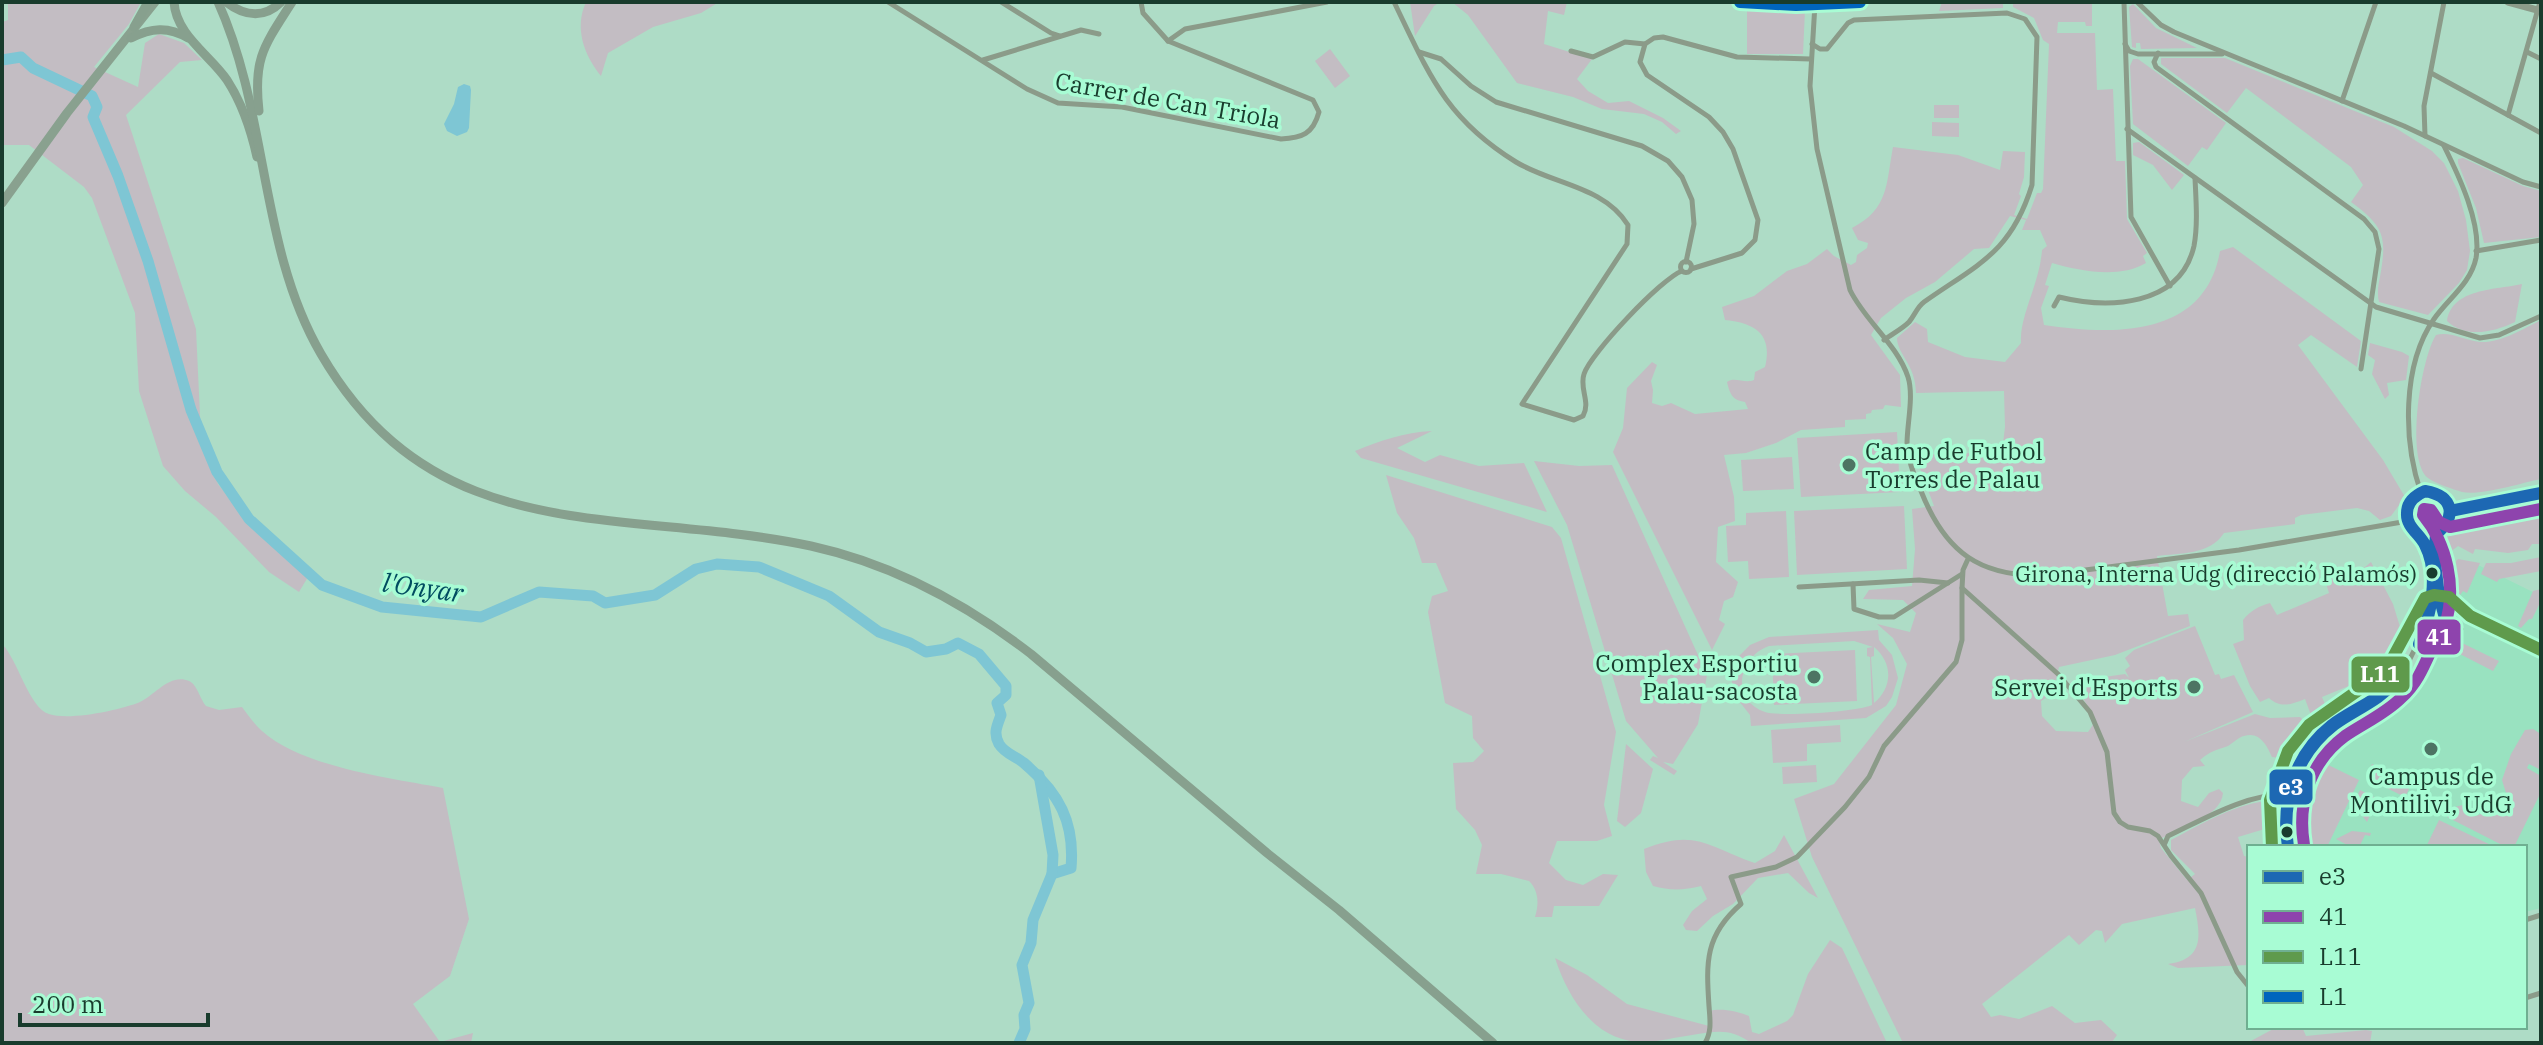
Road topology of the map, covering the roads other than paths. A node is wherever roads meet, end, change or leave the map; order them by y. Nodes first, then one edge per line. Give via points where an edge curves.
1 (148, 2) edge
2 (155, 2) edge
3 (163, 2) edge
4 (174, 2) edge
5 (218, 2) edge
6 (226, 2) edge
7 (281, 2) edge
8 (292, 2) edge
9 (888, 2) edge
10 (1001, 2) edge
11 (1141, 2) edge
12 (1327, 2) edge
13 (1394, 2) edge
14 (1740, 2) edge
15 (1860, 2) edge
16 (2124, 2) edge
17 (2137, 2) edge
18 (2376, 2) edge
19 (2444, 2) edge
20 (2508, 2) edge
21 (1815, 4) junction
22 (2540, 8) edge
23 (134, 27) junction
24 (1099, 34) dead end
25 (1061, 37) junction
26 (131, 38) junction
27 (192, 40) junction
28 (1168, 41) junction
29 (2124, 43) junction
30 (1645, 44) junction
31 (1812, 44) junction
32 (2203, 44) junction
33 (1571, 51) dead end
34 (1418, 52) junction
35 (2527, 52) junction
36 (2158, 53) junction
37 (2198, 53) junction
38 (2138, 54) junction
39 (2226, 54) junction
40 (113, 55) junction
41 (1810, 59) junction
42 (2541, 59) edge
43 (982, 61) junction
44 (2125, 67) junction
45 (2431, 73) junction
46 (2342, 101) junction
47 (2508, 115) junction
48 (2127, 129) junction
49 (2541, 133) edge
50 (2425, 137) junction
51 (259, 139) junction
52 (2444, 145) junction
53 (2195, 178) junction
54 (2541, 187) edge
55 (2, 203) edge
56 (2541, 240) edge
57 (2476, 251) junction
58 (282, 257) junction
59 (1686, 262) junction
60 (1691, 269) junction
61 (1682, 271) junction
62 (2170, 286) junction
63 (2370, 305) junction
64 (2054, 306) dead end
65 (2541, 316) edge
66 (2431, 324) junction
67 (1884, 340) junction
68 (2361, 369) dead end
69 (2421, 493) junction
70 (2541, 493) edge
71 (2450, 511) junction
72 (2408, 521) junction
73 (2419, 533) junction
74 (2436, 534) junction
75 (1968, 559) junction
76 (1963, 573) junction
77 (1948, 583) junction
78 (1853, 584) junction
79 (1799, 587) dead end
80 (1962, 588) junction
81 (2443, 614) junction
82 (2430, 618) junction
83 (2442, 626) junction
84 (2415, 648) junction
85 (2287, 794) junction
86 (2164, 844) junction
87 (2288, 845) edge
88 (2247, 984) edge
89 (1493, 1043) edge
90 (1705, 1043) edge

1 - 23 highway
2 - 23 main road
3 - 26 main road
4 - 27 highway via 179,23
5 - 51 highway via 238,53
6 - 7 highway via 258,14
8 - 51 highway via 257,66
9 - 43 street, Carrer de Can Triola
10 - 25 street
11 - 28 street via 1143,13
12 - 28 street via 1185,29
13 - 34 street
14 - 21 street
15 - 21 street
16 - 29 street
17 - 32 street via 2167,28
18 - 46 street
19 - 45 street
20 - 22 street
21 - 31 street
22 - 35 street
23 - 40 main road
24 - 25 street via 1081,30
25 - 43 street
26 - 27 highway via 164,29
26 - 40 main road
27 - 58 highway via 227,80 243,111
28 - 43 street, Carrer de Can Triola via 1313,100 1317,120 1306,135 1281,139 1122,107 1058,103
29 - 38 street
29 - 44 street
30 - 33 street via 1625,42 1593,57
30 - 41 street via 1663,37 1737,57
30 - 60 street via 1639,56 1647,75 1709,117 1729,140 1758,220 1755,240 1742,253
31 - 41 street
31 - 67 street via 1827,49 1854,20 1942,16 2012,13 2027,20 2036,34 2032,185 2025,207 1995,254 1921,304 1907,324
32 - 37 street
32 - 39 street
34 - 59 street via 1445,61 1496,102 1642,146 1668,161 1692,200 1694,224
34 - 61 street via 1443,97 1475,132 1518,163 1594,194 1628,225 1627,244 1522,404 1574,420 1583,416 1587,404 1582,383 1588,364 1661,283
35 - 42 street
35 - 47 street
36 - 37 street
36 - 38 street
36 - 63 street via 2156,67 2368,222 2379,249
37 - 39 street
38 - 44 street
39 - 46 street
40 - 55 main road
41 - 67 street via 1820,165 1850,290
44 - 48 street
45 - 47 street
45 - 50 street
46 - 50 street
47 - 49 street
48 - 53 street
48 - 62 street via 2131,217
50 - 52 street
51 - 58 highway
52 - 54 street
52 - 57 street via 2466,195
53 - 62 street via 2194,245 2185,269
53 - 63 street
56 - 57 street
57 - 66 street via 2468,278
58 - 89 highway via 301,314 340,384 383,431 437,473 497,500 557,515 811,546 886,569 949,598 1031,654
59 - 60 street
59 - 61 street
60 - 61 street
62 - 64 street via 2116,302 2059,297
63 - 66 street
63 - 68 street
65 - 66 street via 2485,338
66 - 69 street via 2409,408 2411,452
67 - 75 street via 1909,382 1907,444 1913,474 1932,519
69 - 71 street via 2442,496
69 - 72 street via 2408,505
70 - 71 street
71 - 74 street via 2447,525
72 - 73 street
72 - 75 street via 2230,552 2047,575 1996,572
73 - 74 street
73 - 82 street via 2429,556
74 - 81 street
75 - 76 street
76 - 77 street
76 - 80 street
77 - 78 street
77 - 78 street via 1894,617 1854,609
78 - 79 street
80 - 86 street via 2070,685 2099,730 2110,764 2114,813 2128,827 2150,831
80 - 90 street via 1962,640 1956,662 1884,746 1869,777 1791,861 1731,877 1741,904 1725,917 1709,950 1710,1034
81 - 82 street via 2436,611
81 - 83 street
81 - 83 street via 2461,629
82 - 83 street via 2434,627
82 - 84 street
83 - 84 street
84 - 85 street via 2392,686 2319,737 2302,759
85 - 86 street via 2211,815 2168,836
85 - 87 street
86 - 88 street via 2201,893

